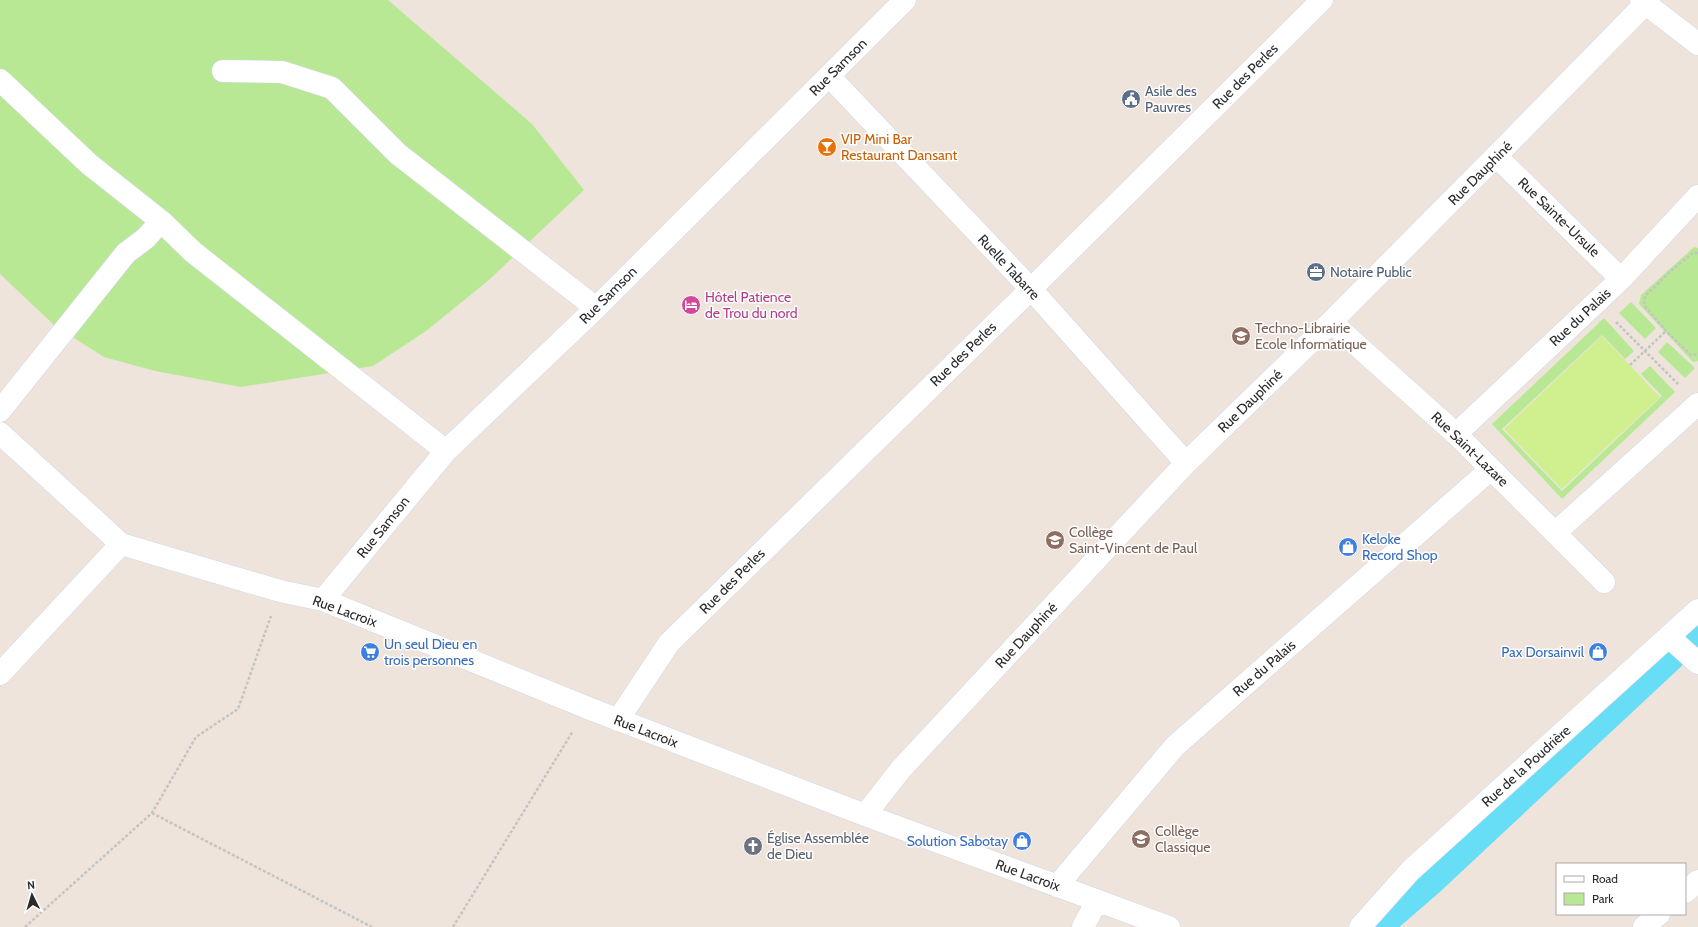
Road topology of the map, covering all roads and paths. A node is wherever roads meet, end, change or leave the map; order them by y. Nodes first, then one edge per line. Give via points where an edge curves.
1 (905, 0) edge
2 (1322, 0) edge
3 (1645, 1) edge
4 (1698, 44) edge
5 (223, 71) dead end
6 (828, 76) junction
7 (0, 80) edge
8 (1496, 156) junction
9 (1698, 196) edge
10 (161, 222) junction
11 (1698, 253) edge
12 (1621, 279) junction
13 (1031, 289) junction
14 (1598, 300) junction
15 (596, 308) junction
16 (1331, 322) junction
17 (1666, 331) junction
18 (1646, 351) junction
19 (1698, 354) edge
20 (1630, 366) dead end
21 (1682, 388) dead end
22 (1698, 404) edge
23 (0, 411) edge
24 (0, 433) edge
25 (1456, 434) junction
26 (446, 451) junction
27 (1186, 463) junction
28 (1491, 469) junction
29 (1556, 532) junction
30 (121, 544) junction
31 (1604, 582) dead end
32 (280, 591) junction
33 (323, 600) junction
34 (1698, 610) edge
35 (1669, 637) junction
36 (1698, 663) edge
37 (0, 674) edge
38 (588, 708) junction
39 (618, 720) junction
40 (152, 813) junction
41 (865, 815) junction
42 (1698, 881) edge
43 (1057, 886) junction
44 (1686, 891) edge
45 (1098, 901) junction
46 (1658, 915) edge
47 (25, 927) edge
48 (372, 927) edge
49 (453, 927) edge
50 (1083, 927) edge
51 (1169, 927) edge
52 (1360, 927) edge
53 (1644, 927) edge

1 - 6 street, Rue Samson
2 - 13 street, Rue des Perles
3 - 4 street
3 - 8 street, Rue Dauphiné
5 - 15 street via 282,72 332,88 398,154
6 - 13 street, Ruelle Tabarre
6 - 15 street, Rue Samson
7 - 10 street via 90,164
8 - 12 street, Rue Sainte-Ursule
8 - 16 street, Rue Dauphiné
9 - 12 street, Rue du Palais
10 - 23 street via 146,238 126,253
10 - 26 street via 193,252
11 - 17 path via 1688,257 1645,296 1644,304
12 - 14 street, Rue du Palais
13 - 27 street, Ruelle Tabarre
13 - 39 street, Rue des Perles via 669,643
14 - 18 path
14 - 25 street, Rue du Palais
15 - 26 street, Rue Samson
16 - 25 street, Rue Saint-Lazare
16 - 27 street, Rue Dauphiné
17 - 18 path
17 - 19 path via 1692,355
18 - 20 path
18 - 21 path
22 - 29 street
24 - 30 street
25 - 28 street, Rue Saint-Lazare
26 - 33 street, Rue Samson
27 - 41 street, Rue Dauphiné via 901,769
28 - 29 street, Rue Saint-Lazare
28 - 43 street, Rue du Palais via 1175,746
29 - 31 street, Rue Saint-Lazare
30 - 32 street, Rue Lacroix
30 - 37 street
32 - 33 street, Rue Lacroix
32 - 40 path via 238,709 196,737
33 - 38 street, Rue Lacroix
34 - 35 street, Rue de la Poudrière
35 - 36 street
35 - 52 street, Rue de la Poudrière via 1410,871
38 - 39 street, Rue Lacroix
38 - 49 path
39 - 41 street, Rue Lacroix
40 - 47 path
40 - 48 path
41 - 43 street, Rue Lacroix
42 - 44 street
43 - 45 street, Rue Lacroix
45 - 50 street
45 - 51 street, Rue Lacroix
46 - 53 street

